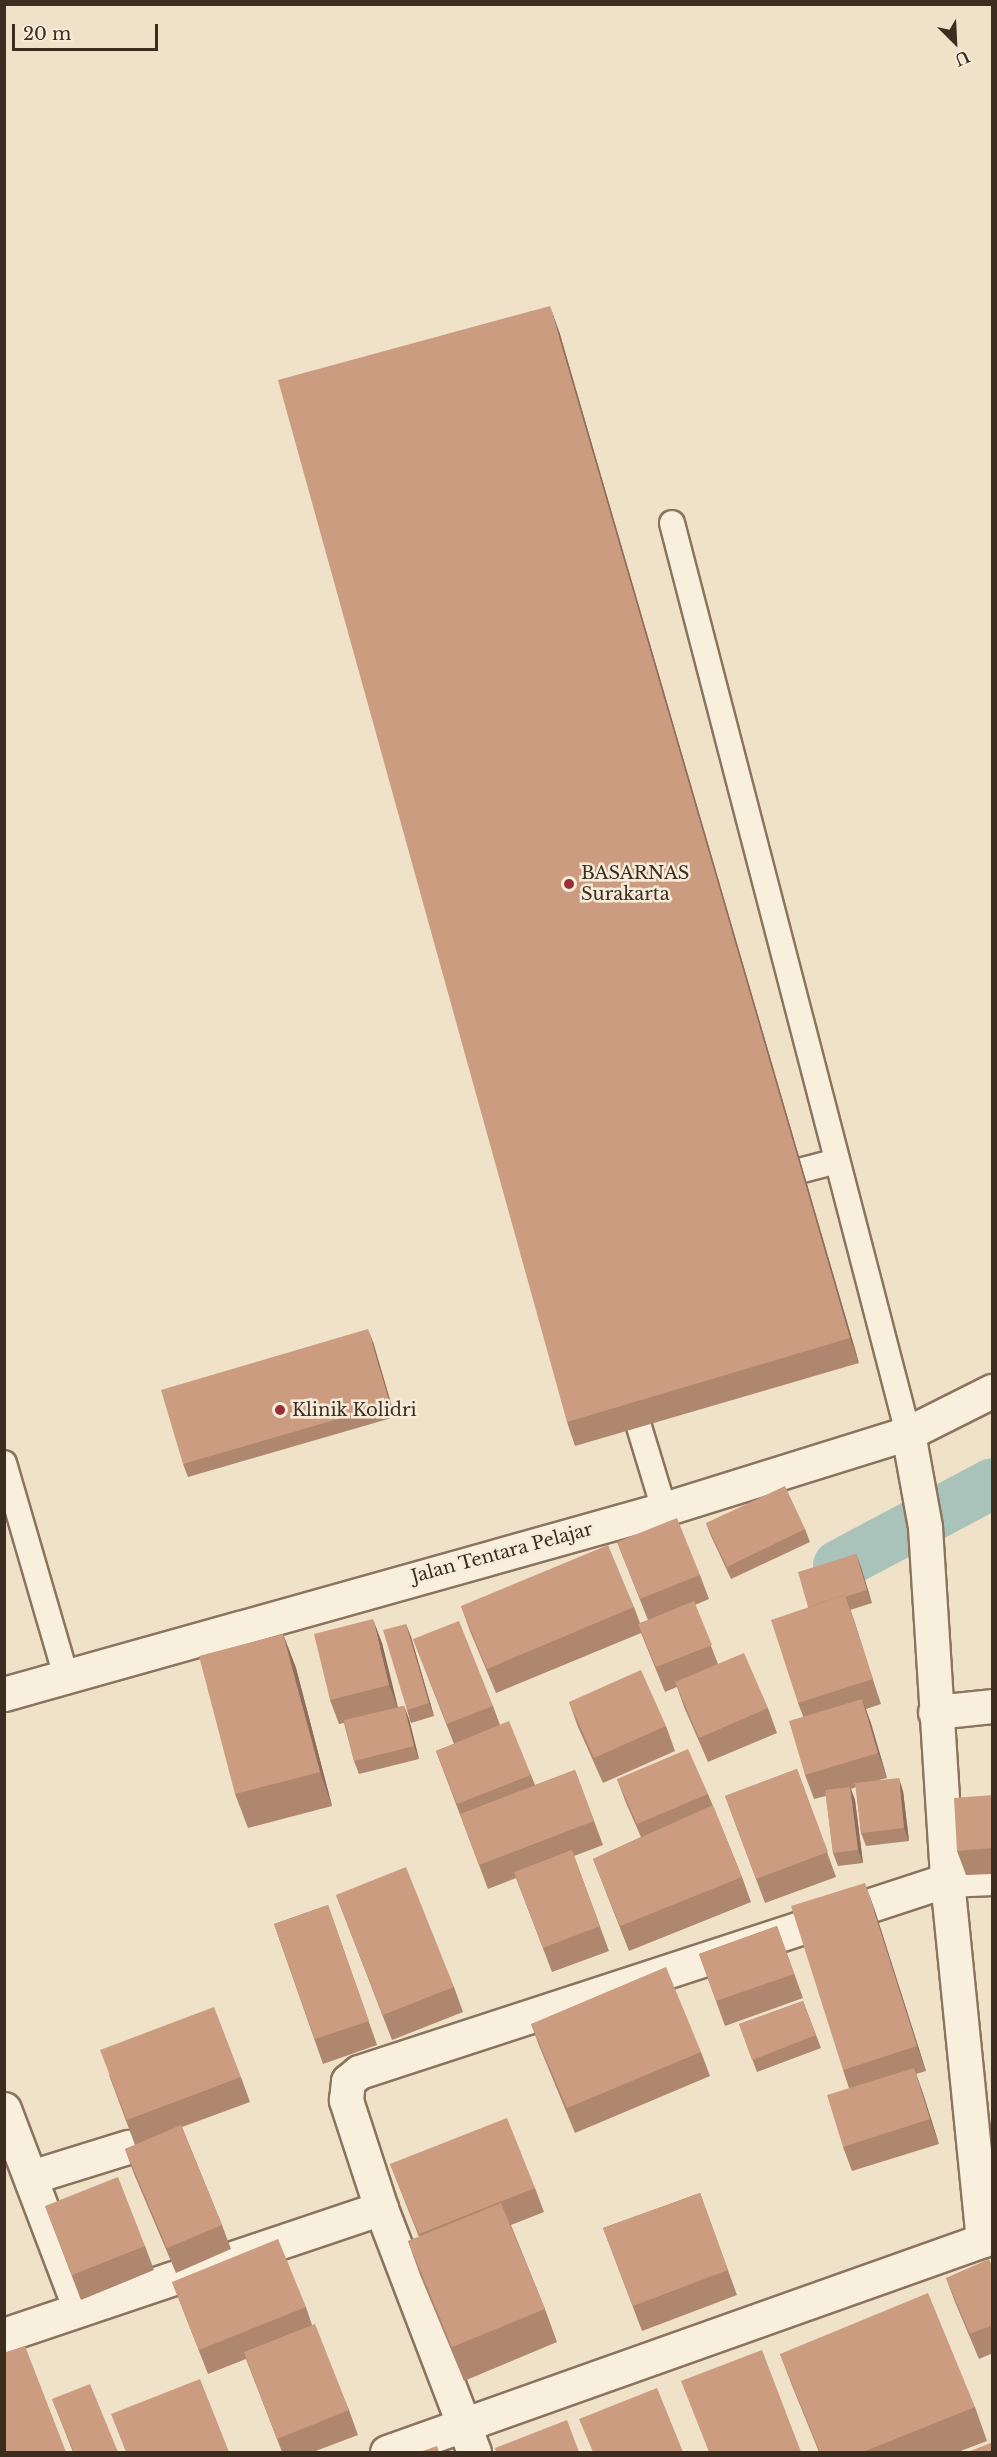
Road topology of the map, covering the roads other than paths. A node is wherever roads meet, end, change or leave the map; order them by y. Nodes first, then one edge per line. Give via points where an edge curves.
1 (672, 523) dead end
2 (834, 1162) junction
3 (752, 1182) edge
4 (623, 1373) edge
5 (993, 1391) edge
6 (908, 1433) junction
7 (4, 1463) edge
8 (664, 1509) junction
9 (66, 1676) junction
10 (4, 1694) edge
11 (993, 1706) edge
12 (935, 1712) junction
13 (993, 1878) edge
14 (947, 1880) junction
15 (4, 2109) edge
16 (128, 2147) edge
17 (31, 2177) junction
18 (381, 2208) junction
19 (988, 2239) edge
20 (81, 2309) junction
21 (4, 2335) edge
22 (468, 2438) edge
23 (387, 2452) edge

1 - 2 lane
2 - 3 lane
2 - 6 lane
4 - 8 lane
5 - 6 street, Jalan Tentara Pelajar
6 - 8 street, Jalan Tentara Pelajar
6 - 12 street via 922,1511
7 - 9 lane
8 - 9 street, Jalan Tentara Pelajar
9 - 10 street, Jalan Tentara Pelajar
11 - 12 street
12 - 14 street
13 - 14 street
14 - 18 street via 359,2072 348,2081 346,2100
14 - 19 street
15 - 17 street
16 - 17 street
17 - 20 street
18 - 20 street
18 - 22 street
19 - 22 street
20 - 21 street
22 - 23 street

